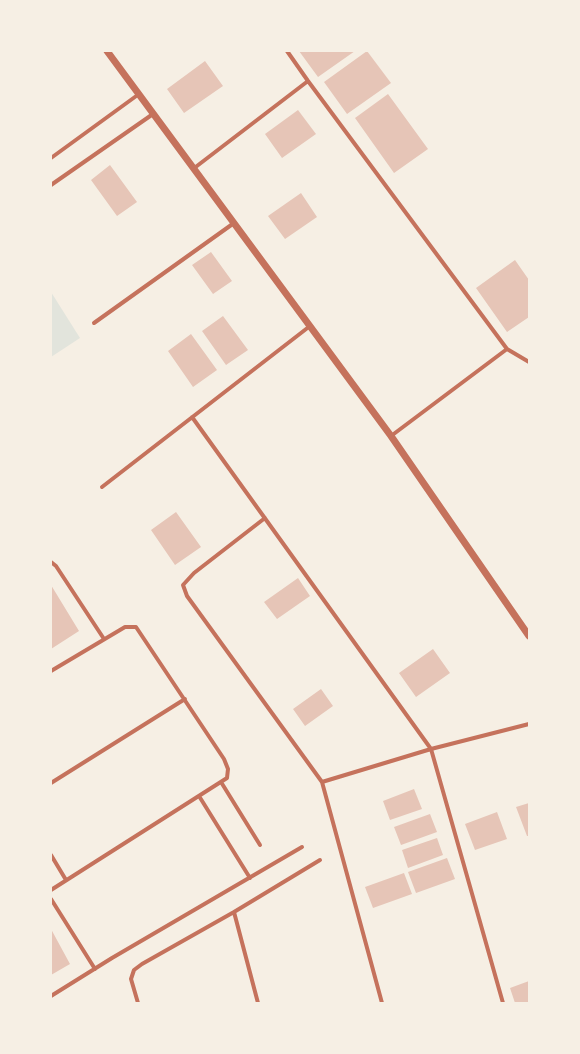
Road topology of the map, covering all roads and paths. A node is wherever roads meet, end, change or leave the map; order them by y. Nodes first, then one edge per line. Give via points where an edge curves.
1 (107, 51) edge
2 (287, 51) edge
3 (308, 81) junction
4 (139, 94) junction
5 (152, 114) junction
6 (51, 158) edge
7 (193, 169) junction
8 (51, 185) edge
9 (234, 223) junction
10 (94, 323) dead end
11 (310, 325) junction
12 (507, 349) junction
13 (529, 362) edge
14 (192, 417) junction
15 (391, 436) junction
16 (102, 487) dead end
17 (265, 518) junction
18 (51, 562) edge
19 (529, 636) edge
20 (104, 639) junction
21 (51, 671) edge
22 (185, 699) junction
23 (529, 724) edge
24 (431, 749) junction
25 (221, 782) junction
26 (322, 782) junction
27 (51, 783) edge
28 (200, 796) junction
29 (260, 845) dead end
30 (302, 847) dead end
31 (51, 855) edge
32 (320, 860) dead end
33 (250, 878) junction
34 (66, 880) junction
35 (51, 890) edge
36 (51, 899) edge
37 (234, 912) junction
38 (95, 969) junction
39 (51, 996) edge
40 (138, 1003) edge
41 (258, 1003) edge
42 (382, 1003) edge
43 (503, 1003) edge

1 - 4 street
2 - 3 street
3 - 7 street
3 - 12 street
4 - 5 street
4 - 6 street
5 - 7 street
5 - 8 street
7 - 9 street
9 - 10 street
9 - 11 street
11 - 14 street
11 - 15 street
12 - 13 street
12 - 15 street
14 - 16 street
14 - 17 street
15 - 19 street
17 - 24 street
17 - 26 street via 194,573 183,585 187,596
18 - 20 street
20 - 21 street
20 - 22 street via 126,627 136,627
22 - 25 street via 224,758 228,769 227,778
22 - 27 street
23 - 24 street
24 - 26 street
24 - 43 street
25 - 28 street
25 - 29 street
26 - 42 street
28 - 33 street
28 - 34 street
30 - 33 street
31 - 34 street
32 - 37 street
33 - 38 street
34 - 35 street
36 - 38 street
37 - 40 street via 134,970 131,979
37 - 41 street
38 - 39 street

